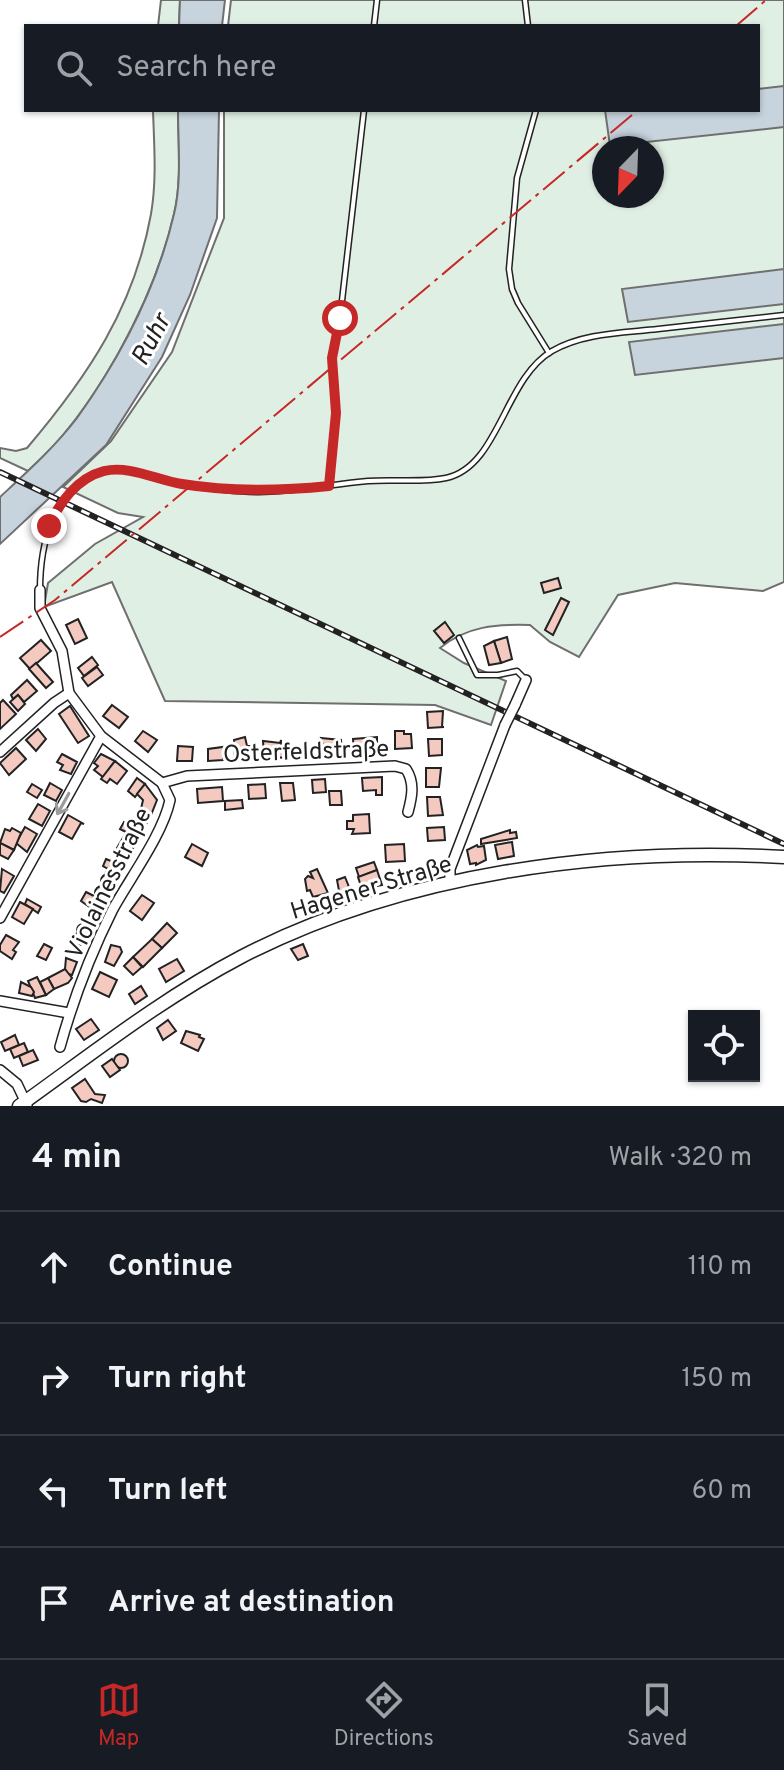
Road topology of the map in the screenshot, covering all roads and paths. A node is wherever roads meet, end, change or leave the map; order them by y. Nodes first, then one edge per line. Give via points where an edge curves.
1 (377, 0) edge
2 (525, 0) edge
3 (374, 24) edge
4 (528, 24) edge
5 (364, 112) edge
6 (535, 112) edge
7 (784, 315) edge
8 (549, 353) junction
9 (329, 486) junction
10 (40, 590) joint
11 (459, 638) dead end
12 (526, 680) joint
13 (69, 693) junction
14 (101, 736) junction
15 (0, 752) edge
16 (162, 783) junction
17 (408, 812) dead end
18 (784, 857) edge
19 (450, 883) junction
20 (0, 918) edge
21 (0, 1001) edge
22 (69, 1013) junction
23 (60, 1047) dead end
24 (0, 1070) edge
25 (24, 1104) edge

1 - 3 lane
2 - 4 lane
5 - 9 lane via 332,358 336,413
6 - 8 lane via 517,178 509,269 518,303
7 - 8 lane via 597,336
8 - 9 lane via 522,381 484,450 462,473 444,479
9 - 10 lane via 258,492 181,484 118,470 95,474 71,491 55,512
10 - 13 street, Violainesstraße via 40,608 62,651
11 - 12 lane via 477,675 517,671
12 - 19 street, bridge via 450,869
13 - 14 street, Violainesstraße
13 - 15 street
14 - 16 street, Violainesstraße
14 -> 20 street
16 - 17 street, Osterfeldstraße via 187,776 395,766 411,776
16 - 22 street, Violainesstraße via 169,806 113,910
18 - 19 main road, Hagener Straße via 649,857 536,867
19 - 25 main road, Hagener Straße via 319,922 240,958 128,1025
21 - 22 street
22 - 23 street, Violainesstraße
24 - 25 street via 17,1084

